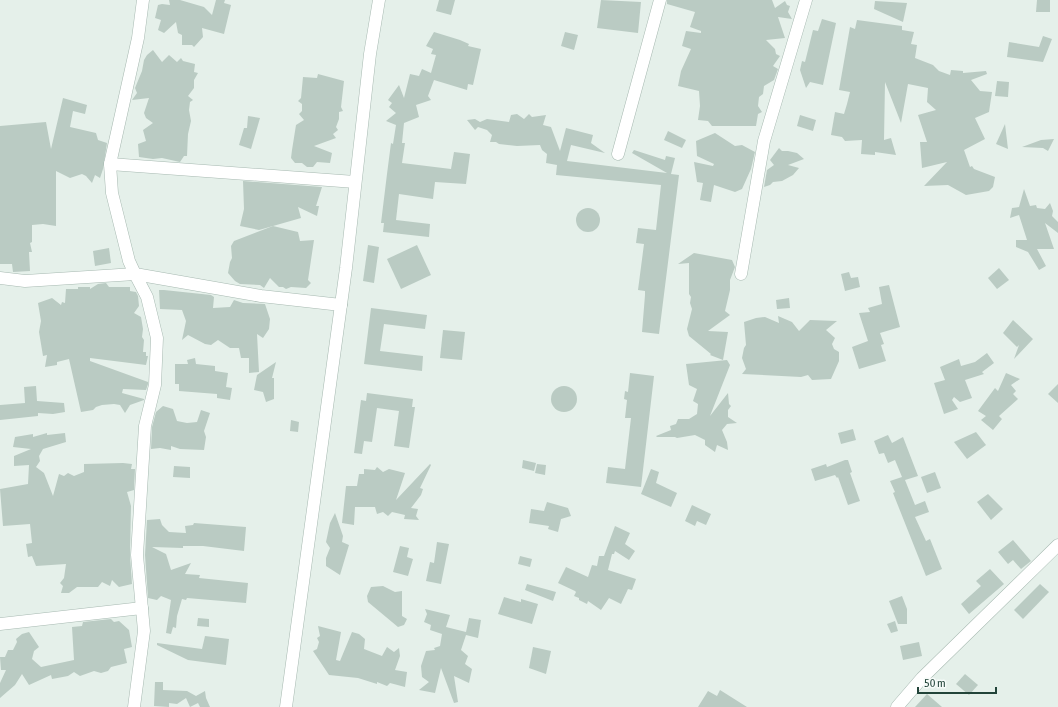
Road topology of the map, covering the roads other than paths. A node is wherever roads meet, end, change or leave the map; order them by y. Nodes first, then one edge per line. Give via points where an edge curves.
1 (143, 0) edge
2 (379, 0) edge
3 (660, 0) edge
4 (806, 0) edge
5 (618, 154) dead end
6 (110, 164) junction
7 (355, 182) junction
8 (135, 274) junction
9 (741, 274) dead end
10 (0, 278) edge
11 (340, 305) junction
12 (1058, 545) edge
13 (142, 608) junction
14 (0, 624) edge
15 (134, 707) edge
16 (286, 707) edge
17 (898, 707) edge

1 - 6 street via 138,38
2 - 7 street
3 - 5 street
4 - 9 street via 764,141
6 - 7 street
6 - 8 street via 112,193 128,261
7 - 11 street
8 - 10 street via 25,281
8 - 11 street via 262,296
8 - 13 street via 147,297 157,338 155,385 145,426 136,555
11 - 16 street
12 - 17 street via 922,678
13 - 14 street
13 - 15 street via 144,631

